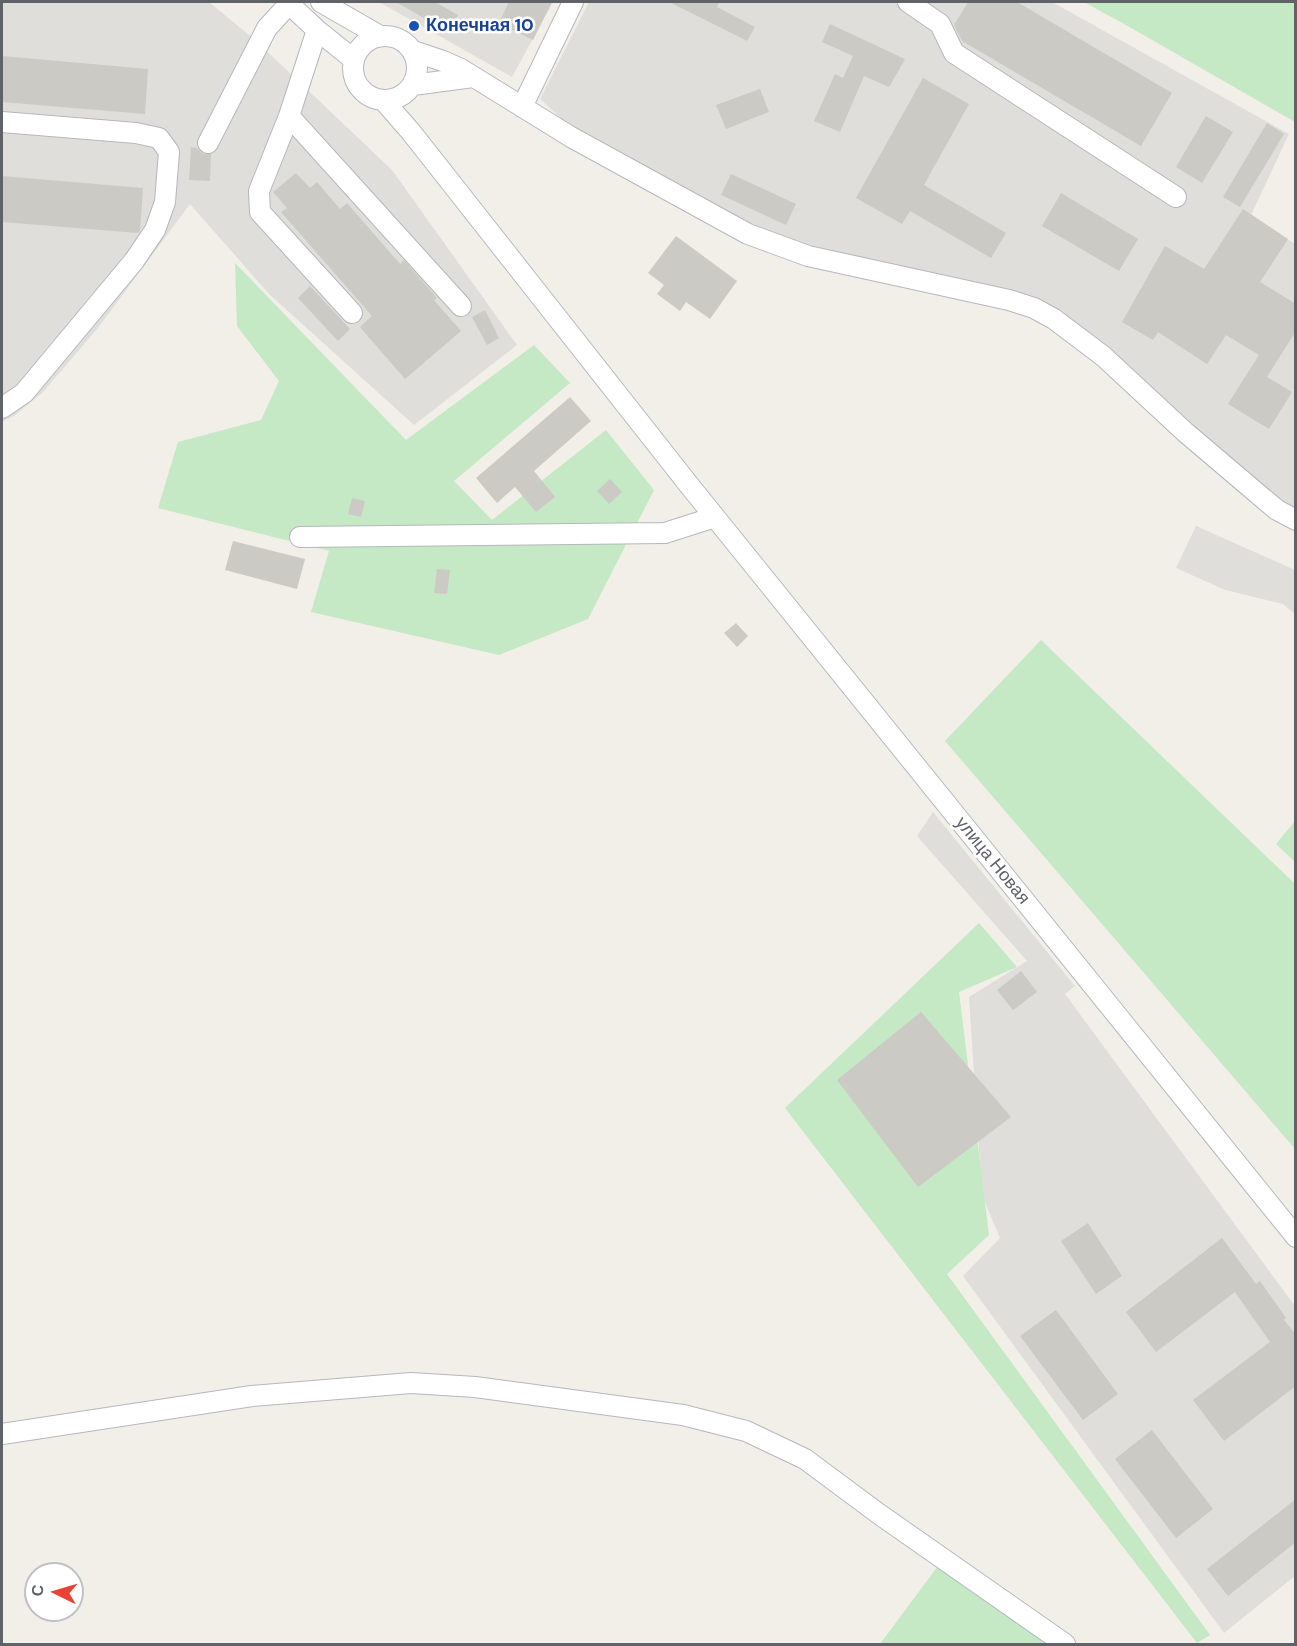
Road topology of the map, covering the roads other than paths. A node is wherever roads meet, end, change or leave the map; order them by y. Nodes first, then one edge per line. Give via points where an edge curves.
1 (321, 2) edge
2 (573, 2) edge
3 (908, 2) edge
4 (288, 3) edge
5 (317, 30) junction
6 (380, 36) junction
7 (413, 51) junction
8 (353, 59) junction
9 (473, 77) junction
10 (409, 91) junction
11 (384, 101) junction
12 (522, 107) junction
13 (289, 116) junction
14 (2, 122) edge
15 (411, 132) junction
16 (208, 143) dead end
17 (1176, 197) dead end
18 (461, 306) dead end
19 (352, 313) dead end
20 (2, 408) edge
21 (715, 517) junction
22 (1296, 520) edge
23 (300, 537) dead end
24 (1296, 1237) edge
25 (2, 1434) edge
26 (1065, 1644) edge

1 - 6 street
2 - 12 street
3 - 17 street via 940,24 954,53
4 - 5 street
4 - 16 street via 267,28
5 - 8 street
5 - 13 street
6 - 7 street via 400,38
6 - 8 street via 360,47
7 - 9 street
7 - 10 street via 417,75
8 - 11 street via 361,89
9 - 10 street
9 - 12 street
10 - 11 street via 398,99
10 - 15 street
11 - 15 street, улица Новая
12 - 22 street via 748,234 808,256 1034,308 1103,356 1185,432 1277,510
13 - 18 street
13 - 19 street via 260,192 260,212
14 - 20 street via 136,133 159,138 169,152 165,202 150,238 24,393
15 - 21 street, улица Новая
21 - 23 street via 664,533
21 - 24 street, улица Новая
25 - 26 street via 252,1396 411,1383 475,1387 683,1415 746,1431 805,1459

